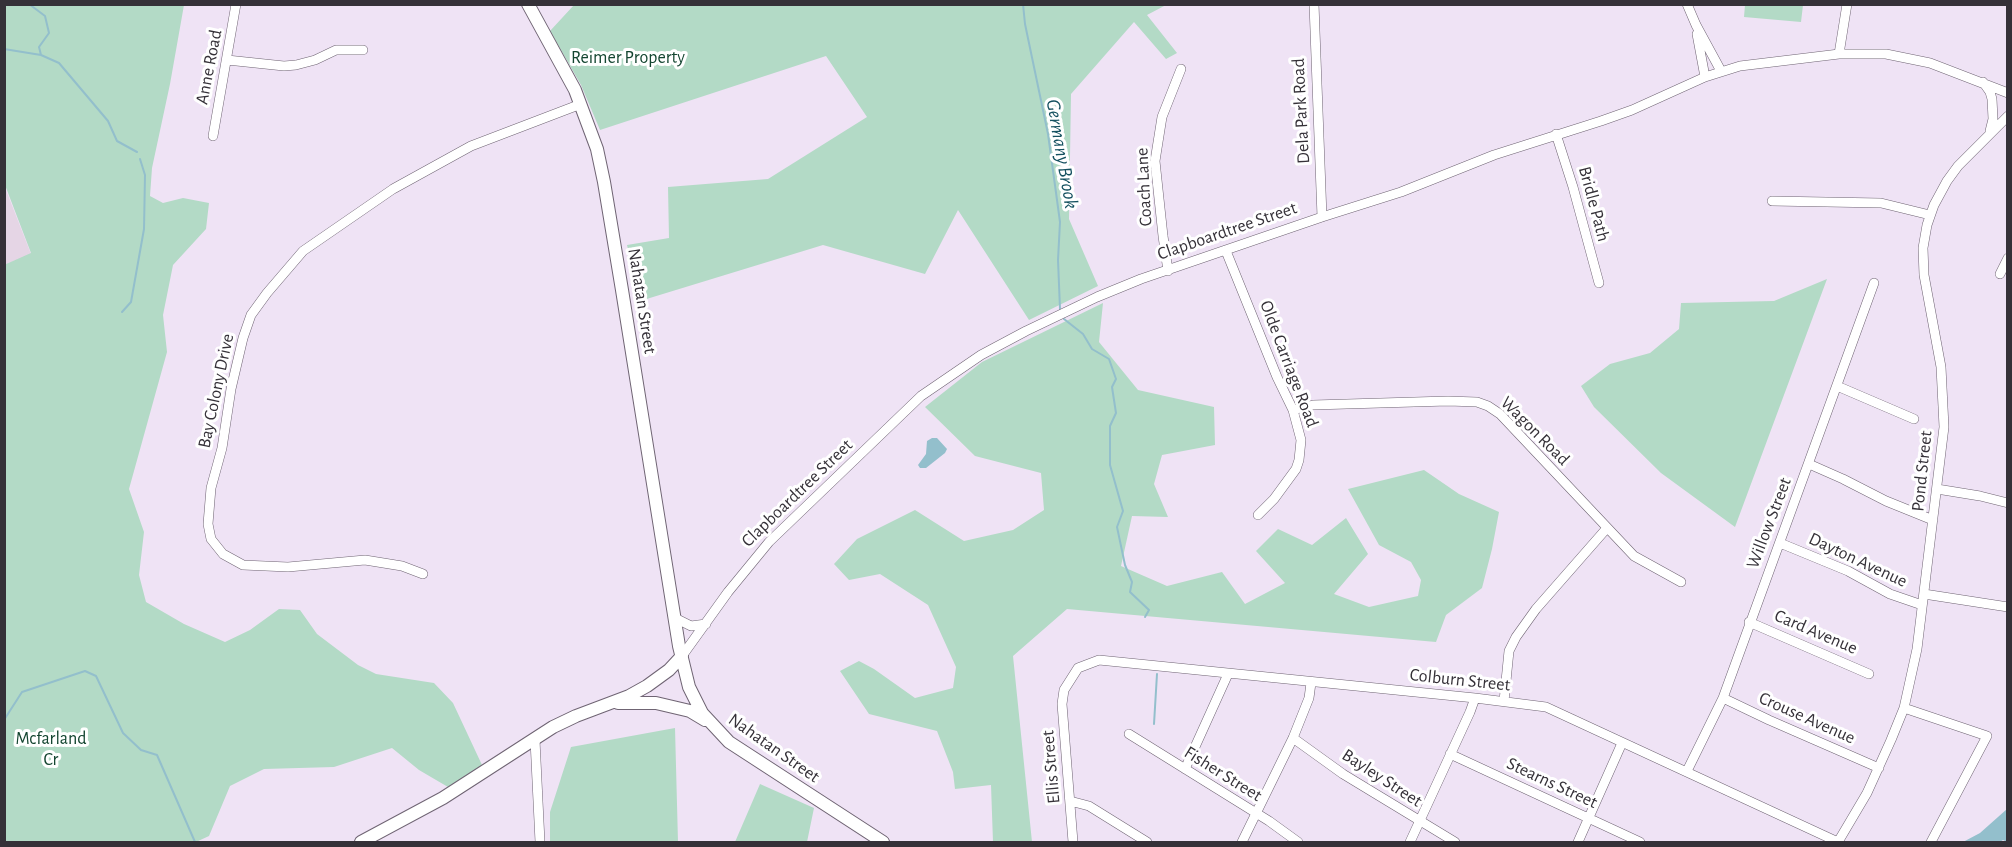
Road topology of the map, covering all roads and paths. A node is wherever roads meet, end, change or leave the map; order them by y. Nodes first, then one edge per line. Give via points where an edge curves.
1 (236, 4) edge
2 (528, 4) edge
3 (1314, 4) edge
4 (1688, 4) edge
5 (1847, 4) edge
6 (1696, 26) junction
7 (363, 50) dead end
8 (1839, 54) junction
9 (227, 60) junction
10 (1181, 69) dead end
11 (1720, 71) junction
12 (1705, 76) junction
13 (1983, 82) junction
14 (2005, 90) edge
15 (581, 104) junction
16 (2007, 116) edge
17 (1990, 133) junction
18 (1557, 134) junction
19 (213, 136) dead end
20 (1772, 201) dead end
21 (1322, 216) junction
22 (1930, 216) junction
23 (1226, 251) junction
24 (2007, 258) edge
25 (1168, 271) junction
26 (2000, 274) dead end
27 (1599, 283) dead end
28 (1874, 283) dead end
29 (1837, 386) junction
30 (1293, 410) junction
31 (1914, 419) dead end
32 (1809, 464) junction
33 (1937, 489) junction
34 (2007, 503) edge
35 (1258, 515) dead end
36 (1933, 520) junction
37 (1607, 528) junction
38 (1780, 543) junction
39 (423, 573) dead end
40 (1681, 582) dead end
41 (1924, 594) junction
42 (1922, 605) junction
43 (2007, 607) edge
44 (675, 618) junction
45 (1749, 622) junction
46 (706, 624) junction
47 (682, 656) junction
48 (1228, 674) junction
49 (1869, 674) dead end
50 (1311, 682) junction
51 (1064, 690) joint
52 (1475, 698) junction
53 (1723, 698) junction
54 (1504, 701) junction
55 (611, 703) junction
56 (1904, 708) junction
57 (711, 724) junction
58 (1129, 734) dead end
59 (1293, 738) junction
60 (535, 740) junction
61 (1622, 743) junction
62 (1450, 754) junction
63 (1879, 768) junction
64 (1185, 769) junction
65 (1687, 771) junction
66 (1070, 801) junction
67 (1256, 814) junction
68 (1589, 818) junction
69 (1419, 822) junction
70 (361, 843) edge
71 (540, 843) edge
72 (883, 843) edge
73 (1073, 843) edge
74 (1147, 843) edge
75 (1242, 843) edge
76 (1298, 843) edge
77 (1410, 843) edge
78 (1455, 843) edge
79 (1578, 843) edge
80 (1640, 843) edge
81 (1838, 843) edge
82 (1931, 843) edge

1 - 9 street, Anne Road
2 - 15 main road, Nahatan Street
3 - 21 street, Dela Park Road
4 - 6 street
5 - 8 street
6 - 11 street
6 - 12 street
7 - 9 street via 336,50 315,60 284,66
8 - 11 street, Clapboardtree Street
8 - 13 street, Clapboardtree Street via 1906,57
9 - 19 street, Anne Road
10 - 25 street, Coach Lane via 1162,117 1155,160
11 - 12 street, Clapboardtree Street
12 - 18 street, Clapboardtree Street via 1632,110
13 - 14 street, Clapboardtree Street
13 - 17 street via 1992,99
15 - 39 street, Bay Colony Drive via 471,146 393,189 303,251 251,315 243,338 211,488 208,524 212,539 223,554 243,565 288,567 366,560
15 - 44 main road, Nahatan Street via 604,182
16 - 17 street, Pond Street
17 - 22 street, Pond Street via 1947,181
18 - 21 street, Clapboardtree Street via 1401,192
18 - 27 street, Bridle Path
20 - 22 street via 1881,203
21 - 23 street, Clapboardtree Street
22 - 33 street, Pond Street via 1923,269 1941,367 1944,407
23 - 25 street, Clapboardtree Street
23 - 30 street, Olde Carriage Road
24 - 26 street
25 - 46 street, Clapboardtree Street via 1097,297 1026,331 921,396 769,542
28 - 29 street, Willow Street
29 - 31 street
29 - 32 street, Willow Street
30 - 35 street, Olde Carriage Road via 1301,440 1296,469
30 - 37 street, Wagon Road via 1313,405 1477,402 1488,406 1500,414
32 - 36 street
32 - 38 street, Willow Street
33 - 34 street
33 - 36 street, Pond Street
36 - 41 street, Pond Street
37 - 40 street, Wagon Road via 1634,556
37 - 54 street via 1516,637 1509,651
38 - 42 street, Dayton Avenue
38 - 45 street, Willow Street
41 - 42 street, Pond Street
41 - 43 street
42 - 56 street, Pond Street
44 - 46 street via 691,626
44 - 47 main road, Nahatan Street
45 - 49 street, Card Avenue
45 - 53 street, Willow Street
46 - 47 street, Clapboardtree Street
47 - 55 main road, Clapboardtree Street via 647,686
47 - 57 main road, Nahatan Street via 689,687
48 - 50 street, Colburn Street
48 - 51 street, Colburn Street via 1099,660 1078,668
48 - 64 street
50 - 52 street, Colburn Street
50 - 59 street
51 - 66 street, Ellis Street
52 - 54 street, Colburn Street
52 - 62 street
53 - 63 street, Crouse Avenue
53 - 65 street, Willow Street
54 - 61 street, Colburn Street via 1546,707
55 - 57 main road, Clapboardtree Street via 656,703 690,711
55 - 60 main road, Clapboardtree Street via 560,723
56 - 63 street, Pond Street
56 - 82 street via 1987,736
57 - 72 main road, Nahatan Street via 729,742
58 - 64 street, Fisher Street
59 - 67 street
59 - 69 street, Bayley Street
60 - 70 main road, Clapboardtree Street via 443,798
60 - 71 street
61 - 65 street, Colburn Street
61 - 68 street
62 - 68 street, Stearns Street
62 - 69 street
63 - 81 street, Pond Street
64 - 67 street, Fisher Street
65 - 81 street, Colburn Street
66 - 73 street, Ellis Street
66 - 74 street via 1089,806
67 - 75 street
67 - 76 street, Fisher Street
68 - 79 street
68 - 80 street, Stearns Street
69 - 77 street
69 - 78 street, Bayley Street

